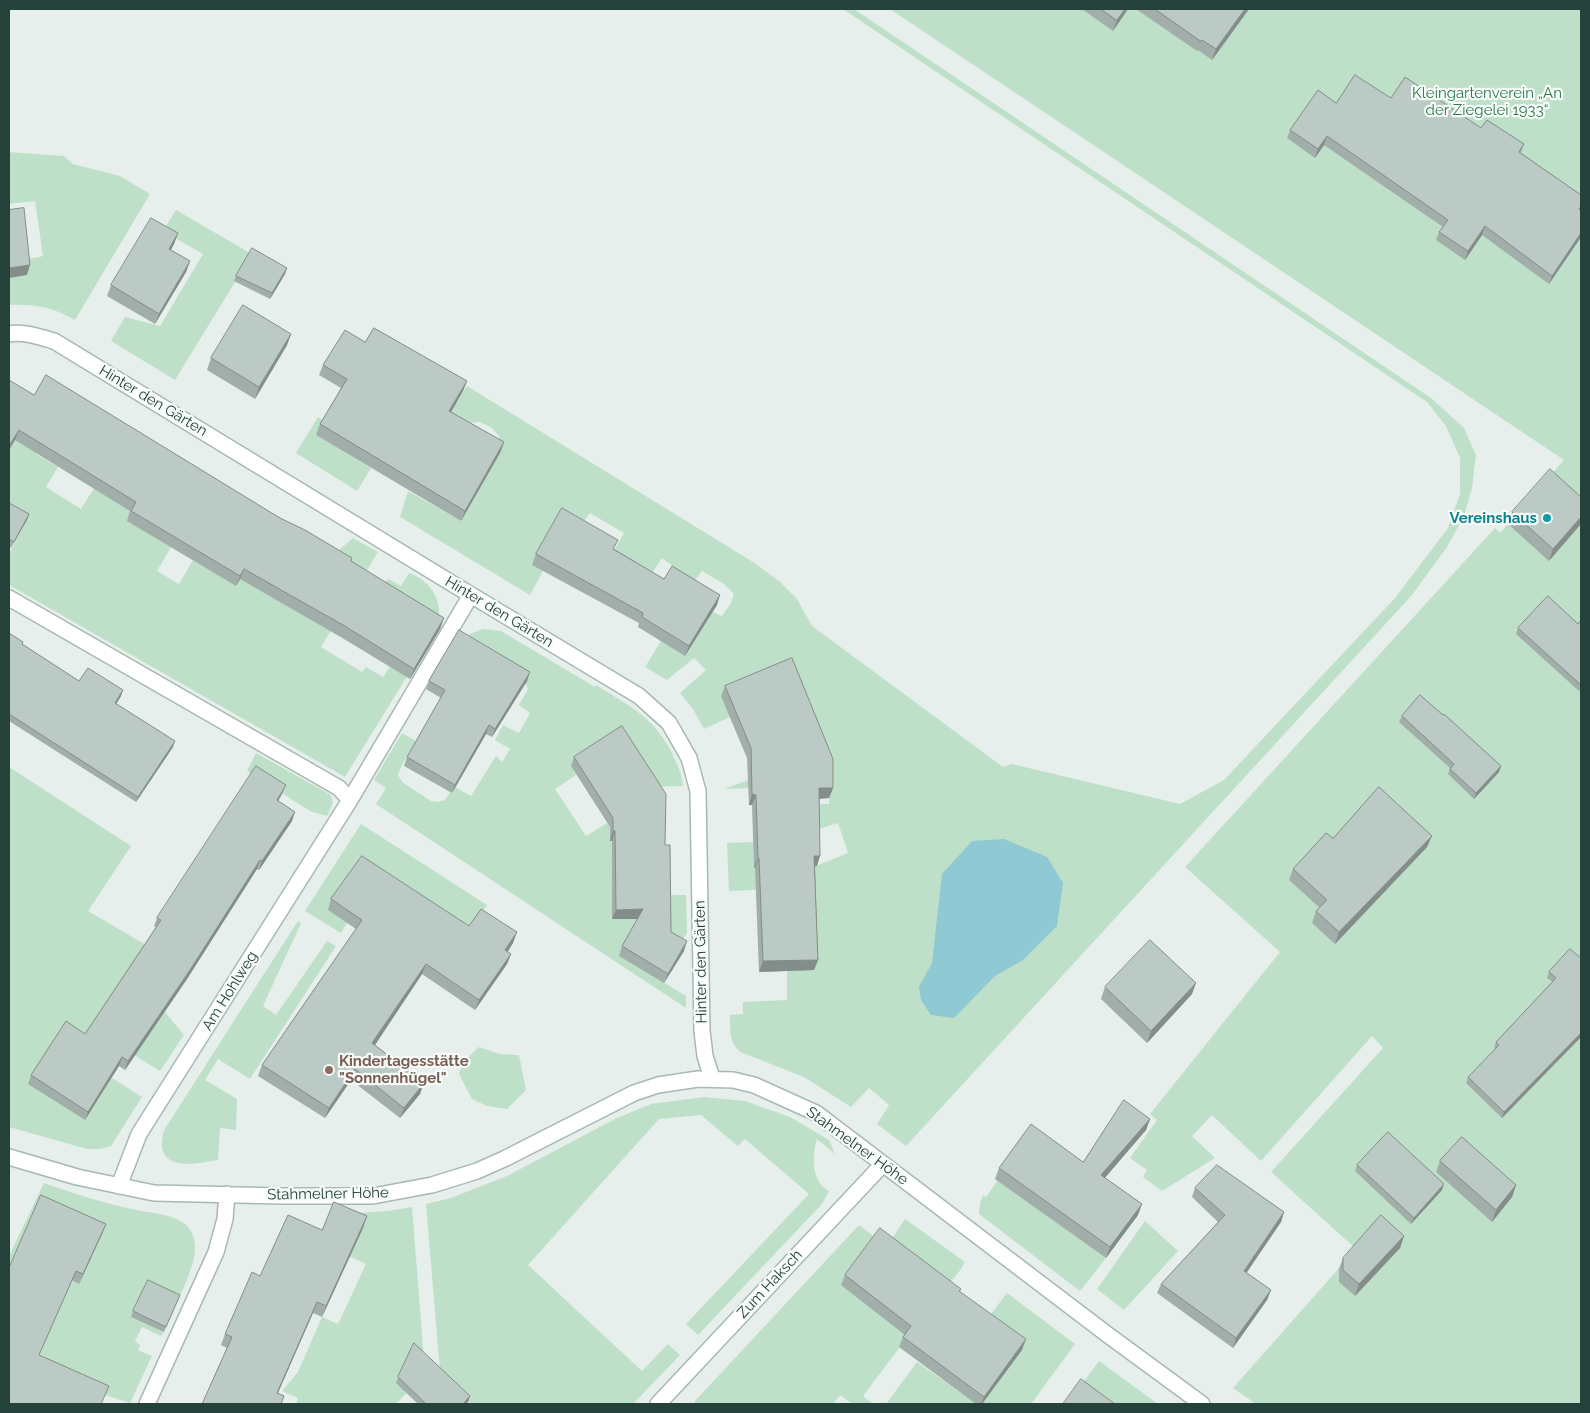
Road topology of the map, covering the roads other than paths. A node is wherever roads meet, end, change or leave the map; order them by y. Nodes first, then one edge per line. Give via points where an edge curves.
1 (9, 334) edge
2 (471, 596) junction
3 (9, 598) edge
4 (350, 800) junction
5 (712, 1078) junction
6 (9, 1157) edge
7 (883, 1164) junction
8 (119, 1186) junction
9 (227, 1194) junction
10 (147, 1404) edge
11 (658, 1404) edge
12 (1202, 1404) edge

1 - 2 street, Hinter den Gärten via 54,341
2 - 4 street, Am Hohlweg
2 - 5 street, Hinter den Gärten via 640,696 669,723 689,758 698,791 702,1030
3 - 4 street via 339,788
4 - 8 street, Am Hohlweg via 139,1134
5 - 7 street, Stahmelner Höhe via 754,1085 816,1113
5 - 9 street, Stahmelner Höhe via 658,1085 634,1093 477,1171 422,1187 373,1196
6 - 8 street, Stahmelner Höhe
7 - 11 street, Zum Haksch
7 - 12 street, Stahmelner Höhe
8 - 9 street, Stahmelner Höhe via 154,1193
9 - 10 street via 225,1219 216,1252

